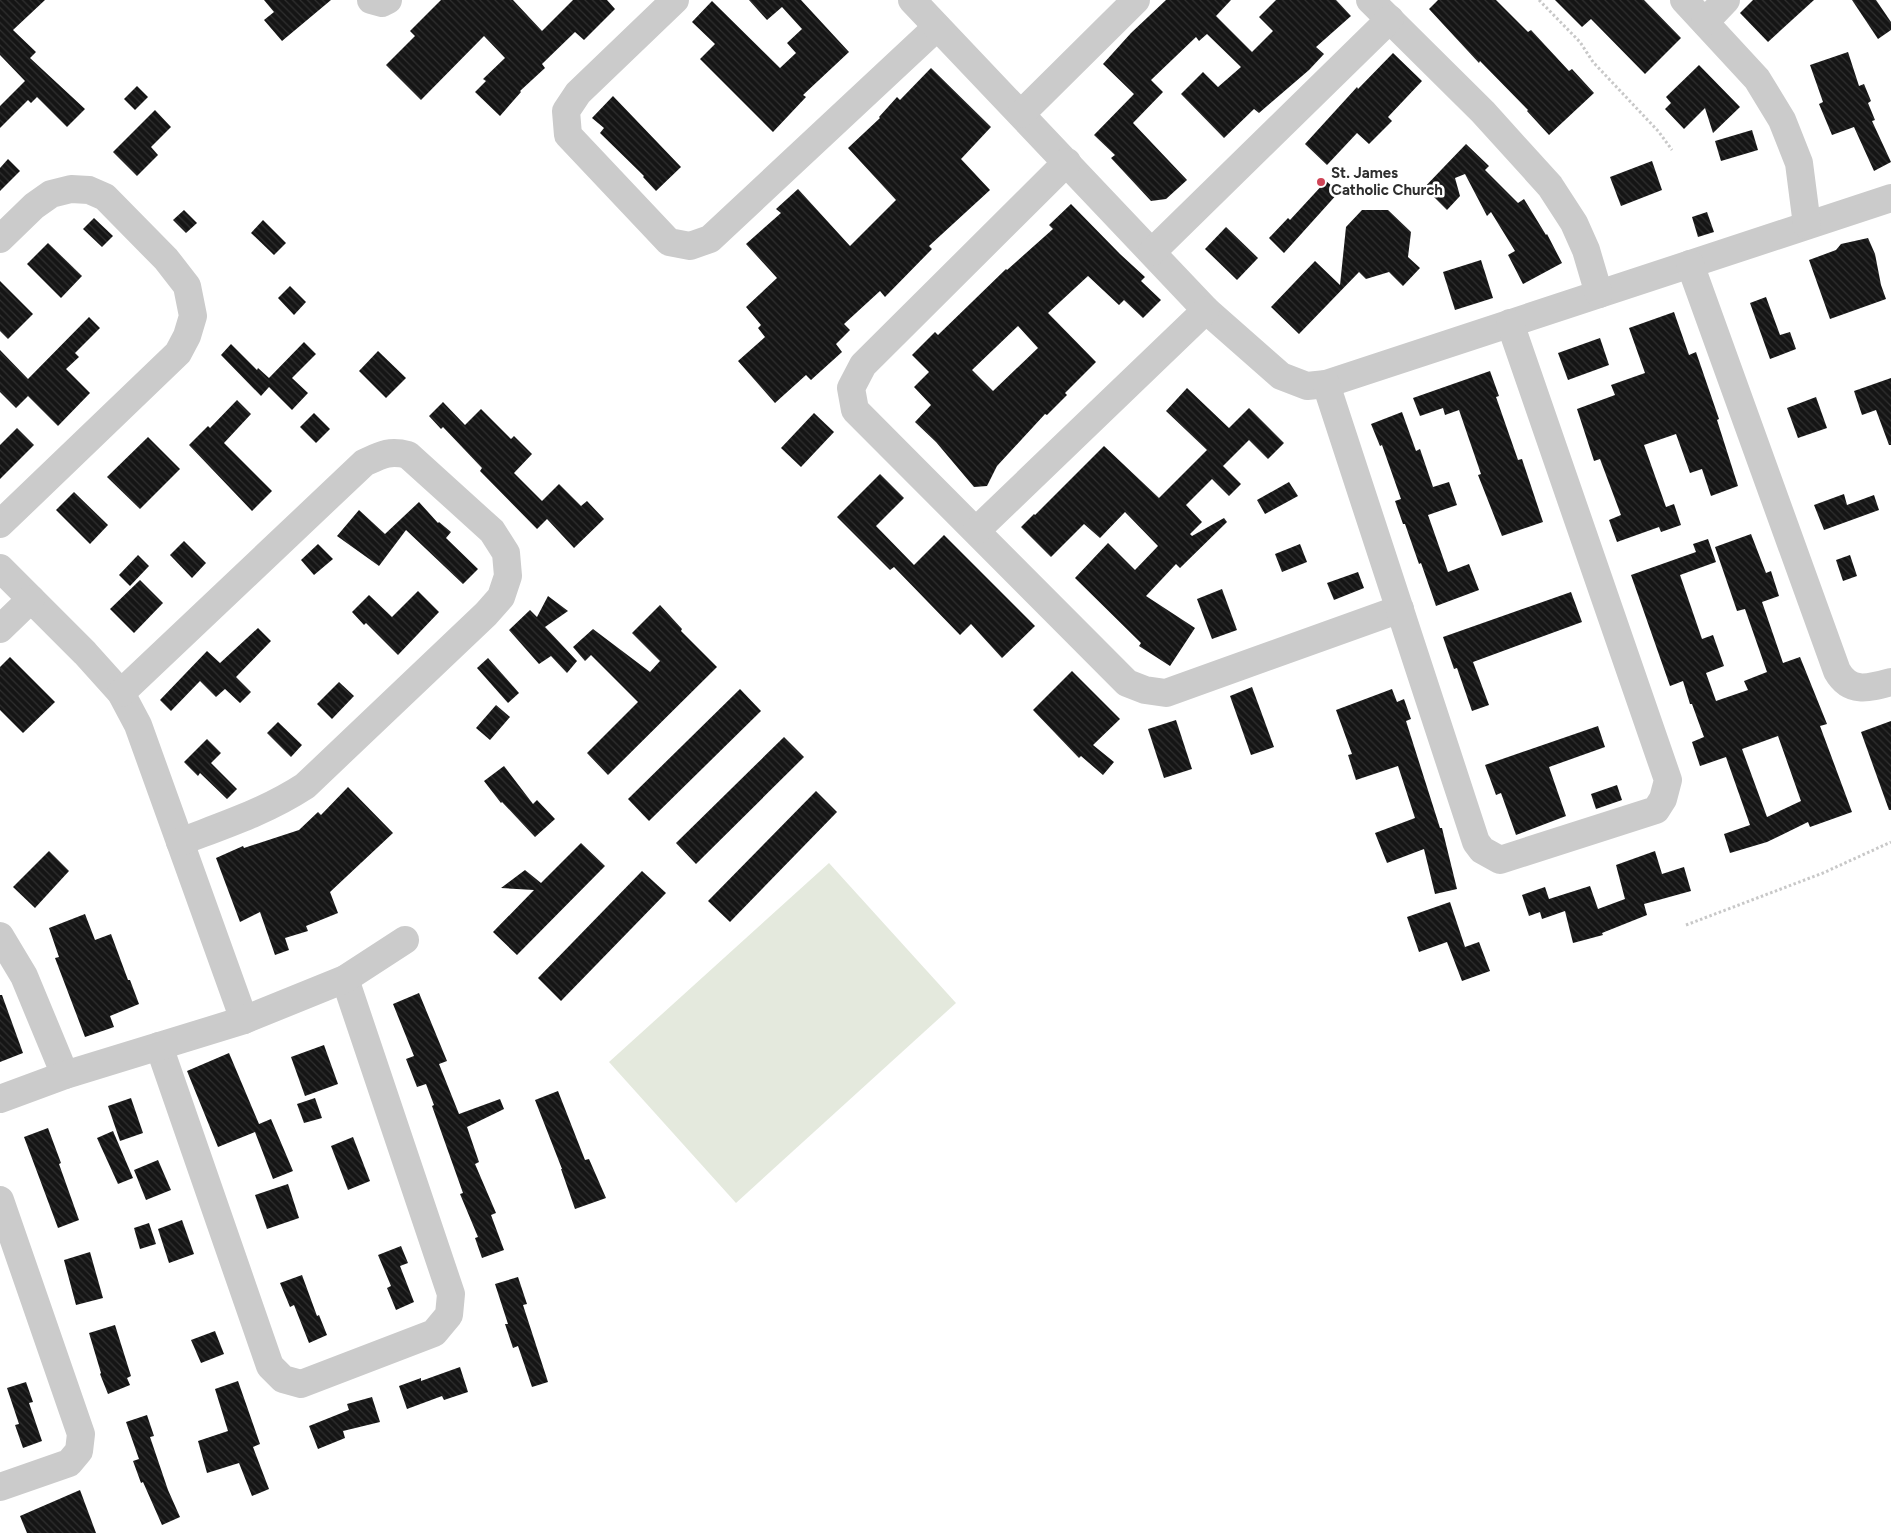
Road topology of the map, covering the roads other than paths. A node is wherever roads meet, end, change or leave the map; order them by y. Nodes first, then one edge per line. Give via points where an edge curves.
1 (371, 0) edge
2 (388, 0) edge
3 (675, 0) edge
4 (912, 0) edge
5 (1136, 0) edge
6 (1370, 0) edge
7 (1684, 0) edge
8 (1726, 0) edge
9 (1390, 19) junction
10 (1705, 22) junction
11 (937, 27) junction
12 (1021, 114) junction
13 (1067, 162) junction
14 (1889, 205) edge
15 (1807, 225) junction
16 (0, 239) edge
17 (1152, 252) junction
18 (1690, 264) junction
19 (1599, 294) junction
20 (1206, 310) junction
21 (1510, 323) junction
22 (1326, 384) junction
23 (0, 524) edge
24 (977, 530) junction
25 (0, 568) edge
26 (31, 599) junction
27 (1400, 609) junction
28 (0, 629) edge
29 (1891, 682) edge
30 (122, 693) junction
31 (180, 842) junction
32 (0, 936) edge
33 (405, 940) dead end
34 (345, 979) junction
35 (244, 1020) junction
36 (159, 1046) junction
37 (65, 1075) junction
38 (0, 1099) edge
39 (0, 1200) edge
40 (0, 1487) edge

1 - 2 street via 382,3
3 - 11 street via 578,93 566,111 568,135 670,242 690,246 710,239
4 - 11 street
5 - 12 street
6 - 9 street
7 - 10 street
8 - 10 street
9 - 17 street
9 - 19 street via 1484,112 1550,186 1586,250
10 - 15 street via 1756,79 1782,120 1799,163
11 - 12 street
12 - 13 street
13 - 17 street
13 - 24 street via 863,365 851,388 855,410
14 - 15 street
15 - 18 street
16 - 23 street via 51,194 71,189 89,190 105,197 166,259 187,286 193,316 178,354
17 - 20 street
18 - 19 street
18 - 29 street via 1837,671 1842,680 1852,686 1869,688
19 - 21 street
20 - 22 street via 1281,376 1307,386
20 - 24 street
21 - 22 street
21 - 27 street via 1668,780 1656,810 1500,860 1482,850 1476,842
22 - 27 street
24 - 27 street via 1127,683 1145,690 1166,693
25 - 26 street
26 - 28 street
26 - 30 street
30 - 31 street via 138,725
30 - 31 street via 364,463 382,454 396,452 408,455 492,531 506,553 508,576 501,597 305,786 262,811
31 - 35 street
32 - 37 street via 24,976
33 - 34 street
34 - 35 street
34 - 36 street via 451,1294 449,1315 434,1333 300,1384 283,1378 270,1366
35 - 36 street
36 - 37 street
37 - 38 street
39 - 40 street via 81,1434 79,1451 69,1464

